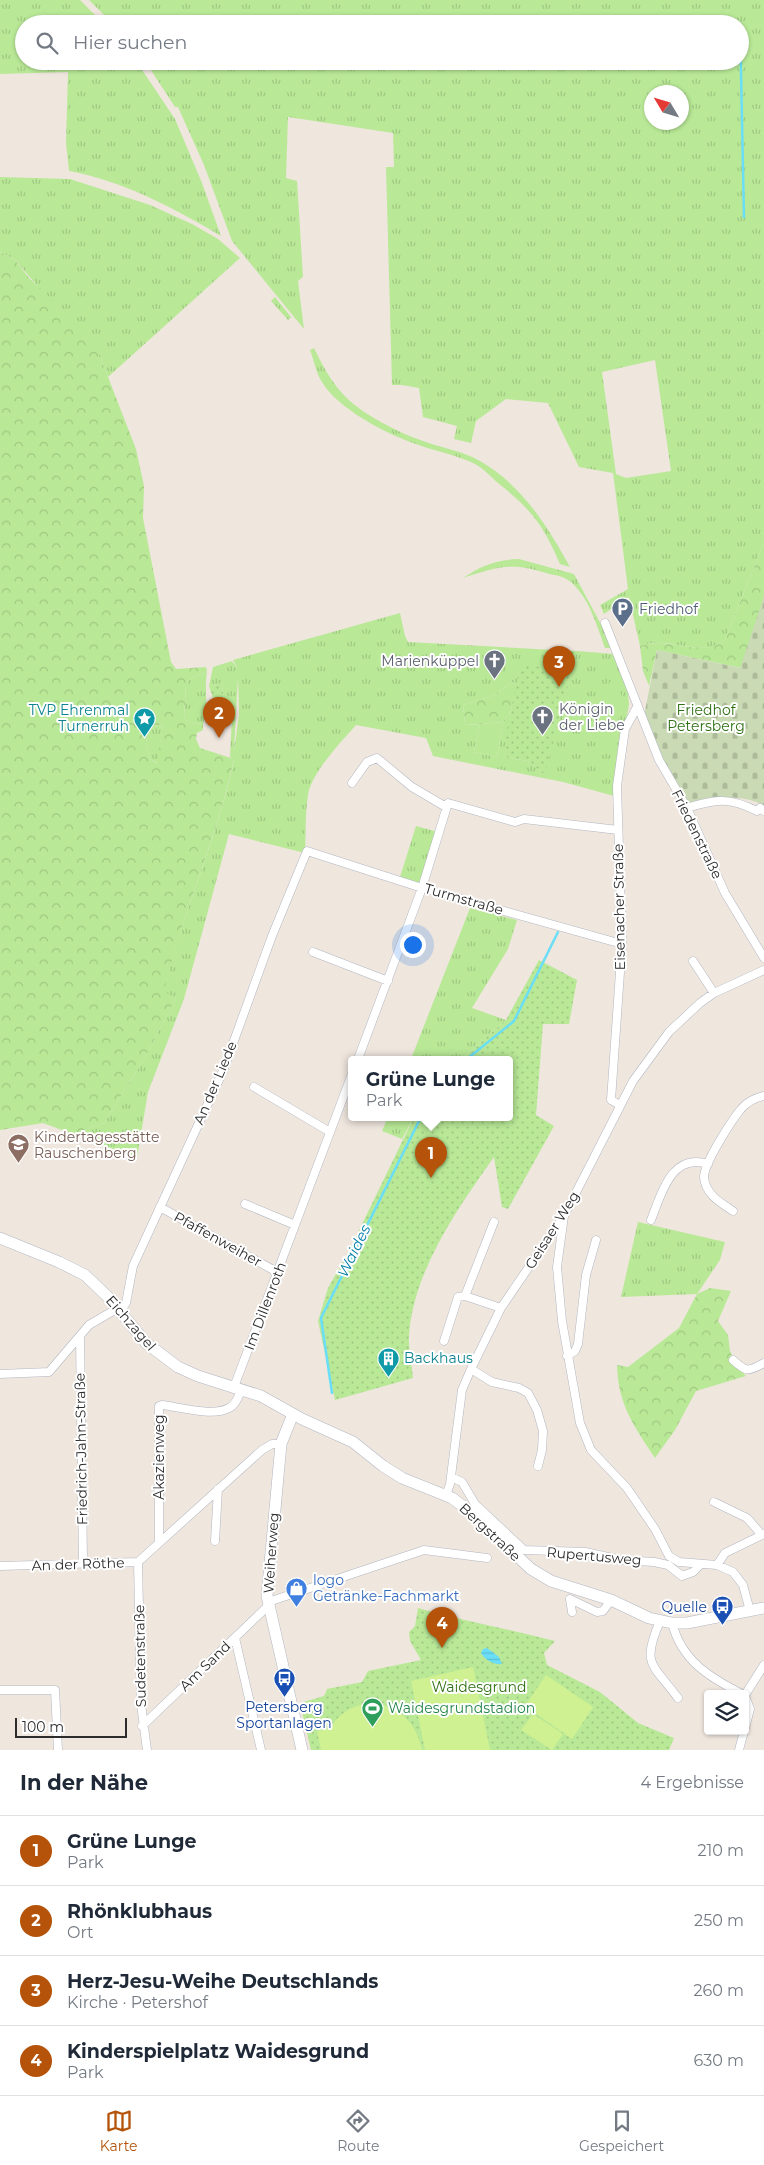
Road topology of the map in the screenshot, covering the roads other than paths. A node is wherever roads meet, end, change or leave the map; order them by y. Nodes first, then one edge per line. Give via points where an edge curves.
1 (605, 623) dead end
2 (637, 707) junction
3 (352, 784) dead end
4 (446, 807) junction
5 (687, 808) junction
6 (764, 811) edge
7 (618, 830) junction
8 (307, 851) joint
9 (422, 888) junction
10 (622, 944) junction
11 (313, 952) dead end
12 (764, 958) edge
13 (694, 961) dead end
14 (764, 970) edge
15 (388, 980) junction
16 (714, 994) junction
17 (359, 1056) edge
18 (348, 1085) edge
19 (254, 1087) dead end
20 (764, 1096) edge
21 (620, 1105) junction
22 (330, 1132) junction
23 (708, 1164) junction
24 (245, 1204) dead end
25 (160, 1207) junction
26 (733, 1211) dead end
27 (565, 1214) junction
28 (651, 1220) dead end
29 (494, 1222) dead end
30 (295, 1226) junction
31 (0, 1238) edge
32 (596, 1240) dead end
33 (277, 1272) junction
34 (465, 1296) junction
35 (501, 1308) junction
36 (119, 1310) junction
37 (80, 1336) junction
38 (444, 1341) dead end
39 (567, 1356) junction
40 (733, 1360) dead end
41 (764, 1363) edge
42 (471, 1369) junction
43 (0, 1374) edge
44 (238, 1388) junction
45 (293, 1414) junction
46 (281, 1444) junction
47 (538, 1466) dead end
48 (451, 1477) junction
49 (218, 1490) junction
50 (446, 1495) junction
51 (714, 1502) dead end
52 (763, 1534) edge
53 (215, 1541) dead end
54 (159, 1543) junction
55 (486, 1558) dead end
56 (138, 1562) junction
57 (83, 1563) junction
58 (701, 1564) junction
59 (717, 1565) junction
60 (0, 1566) edge
61 (611, 1600) junction
62 (268, 1604) junction
63 (764, 1608) edge
64 (750, 1611) junction
65 (572, 1612) dead end
66 (666, 1622) junction
67 (235, 1638) junction
68 (764, 1666) edge
69 (0, 1690) edge
70 (735, 1690) edge
71 (747, 1690) edge
72 (678, 1698) dead end
73 (142, 1726) junction
74 (744, 1735) edge
75 (58, 1750) edge
76 (147, 1750) edge
77 (261, 1750) edge
78 (302, 1750) edge
79 (739, 1750) edge

1 - 2 street, Friedenstraße
2 - 5 street, Friedenstraße via 659,760
2 - 7 street, Eisenacher Straße via 625,729 617,786
3 - 4 street via 367,762 377,758 412,787
4 - 7 street via 448,803 515,822 524,819
4 - 9 street
5 - 6 street via 715,801 737,801
5 - 12 street, Friedenstraße via 725,893
7 - 10 street, Eisenacher Straße
8 - 9 street, Turmstraße
8 - 25 street, An der Liede via 223,1071
9 - 10 street, Turmstraße
9 - 15 street
10 - 21 street, Eisenacher Straße via 611,1100
11 - 15 street
13 - 16 street
14 - 16 street, Geisaer Weg
15 - 17 street
16 - 21 street, Geisaer Weg via 669,1032 633,1081
18 - 22 street, Im Dillenroth
19 - 22 street
20 - 23 street via 755,1098 741,1109
21 - 27 street, Geisaer Weg
22 - 30 street, Im Dillenroth
23 - 26 street via 704,1177 710,1193
23 - 28 street via 701,1162 682,1166 668,1176
24 - 30 street
25 - 33 street, Pfaffenweiher
25 - 36 street, An der Liede via 133,1266 126,1303
27 - 35 street, Geisaer Weg
27 - 39 street via 557,1267
29 - 34 street
30 - 33 street, Im Dillenroth
31 - 36 main road, Eichzagel via 79,1271 98,1286
32 - 39 street via 586,1275 578,1344 575,1351
33 - 44 street, Im Dillenroth
34 - 35 street
34 - 38 street via 458,1297
35 - 42 street, Geisaer Weg
36 - 37 street, Friedrich-Jahn-Straße via 95,1321
36 - 44 main road, Eichzagel via 140,1337 165,1359 193,1374
37 - 43 street, Friedrich-Jahn-Straße via 49,1372
37 - 57 street, Friedrich-Jahn-Straße
39 - 58 street via 580,1423 590,1450 627,1488 669,1556 679,1562
40 - 41 street via 743,1370
42 - 47 street via 492,1382 528,1393 543,1431
42 - 48 street, Geisaer Weg via 462,1390
44 - 45 main road, Eichzagel via 262,1396
44 - 54 street, Akazienweg via 233,1405 224,1410 198,1411 159,1406
45 - 46 main road, Weiherweg
45 - 50 main road, Bergstraße via 353,1442 402,1478
46 - 49 street, An der Röthe via 268,1446
46 - 62 main road, Weiherweg
48 - 50 street, Geisaer Weg
48 - 58 street, Rupertusweg via 462,1482 475,1504 524,1550 585,1552 622,1560 654,1562 668,1565 682,1576
49 - 53 street
49 - 54 street, An der Röthe
50 - 61 main road, Bergstraße via 468,1510 523,1563 539,1574
51 - 52 street via 747,1518
52 - 59 street via 725,1553
54 - 56 street, An der Röthe
55 - 62 street via 424,1550
56 - 57 street, An der Röthe
56 - 73 street, Sudetenstraße
57 - 60 street, An der Röthe
58 - 59 street
59 - 64 street via 738,1577
61 - 65 street via 603,1611 598,1612 570,1599
61 - 66 main road, Bergstraße
62 - 67 street, Am Sand
62 - 78 main road, Weiherweg
63 - 64 main road, Bergstraße
64 - 66 main road, Bergstraße via 687,1624
66 - 70 street via 700,1670
66 - 72 street via 650,1644 650,1661
67 - 73 street, Am Sand
67 - 77 street
68 - 71 street
69 - 75 street via 55,1690
73 - 76 street, Sudetenstraße
74 - 79 street

